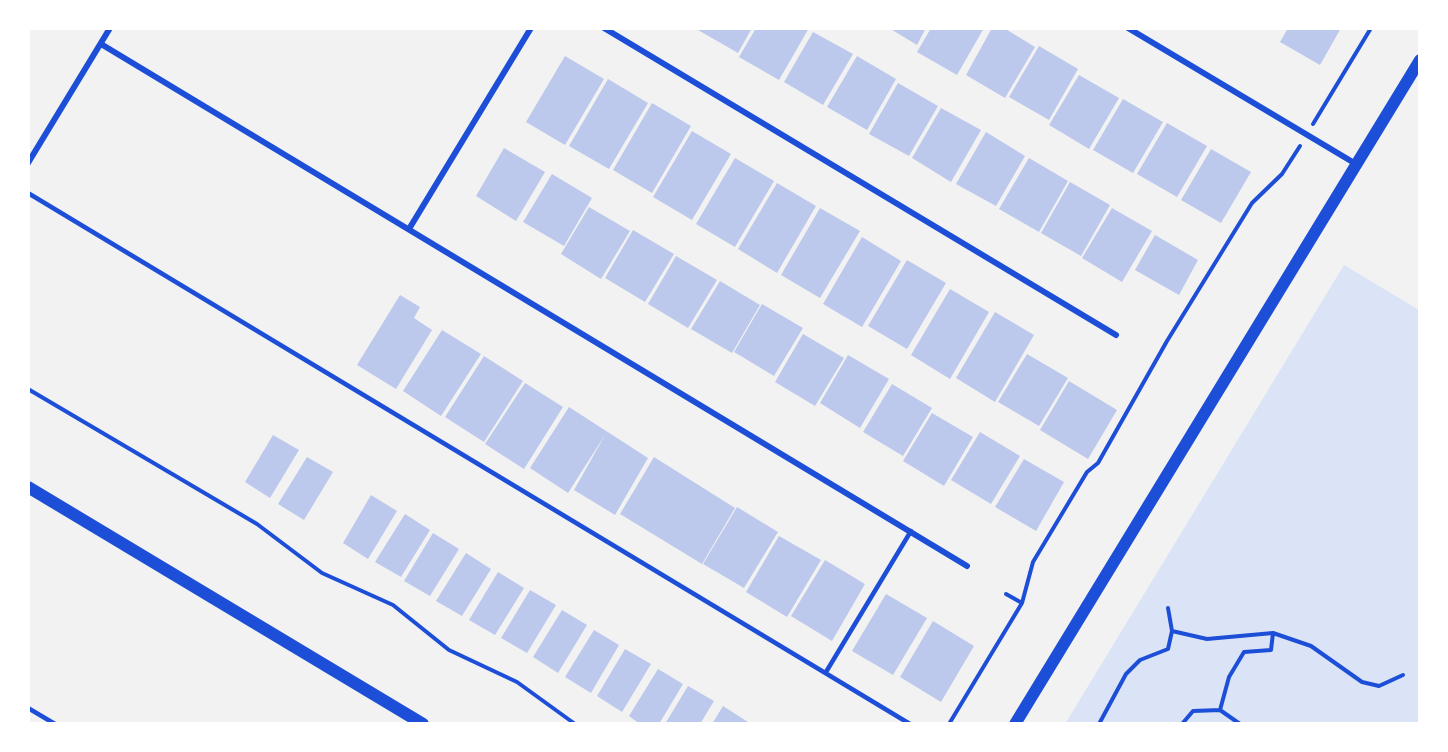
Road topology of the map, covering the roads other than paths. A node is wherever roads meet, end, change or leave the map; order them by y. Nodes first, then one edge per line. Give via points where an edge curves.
1 (110, 28) edge
2 (531, 28) edge
3 (604, 28) edge
4 (1128, 28) edge
5 (101, 44) junction
6 (1419, 60) edge
7 (28, 163) edge
8 (1356, 164) junction
9 (28, 193) edge
10 (409, 229) junction
11 (1116, 335) dead end
12 (28, 487) edge
13 (911, 531) junction
14 (967, 566) dead end
15 (826, 672) junction
16 (28, 708) edge
17 (55, 723) edge
18 (423, 723) edge
19 (910, 723) edge
20 (1015, 723) edge

1 - 5 street
2 - 10 street
3 - 11 street
4 - 8 street
5 - 7 street
5 - 10 street
6 - 8 main road
8 - 20 main road
9 - 15 lane
10 - 13 street
12 - 18 main road
13 - 14 street
13 - 15 lane
15 - 19 lane
16 - 17 lane

